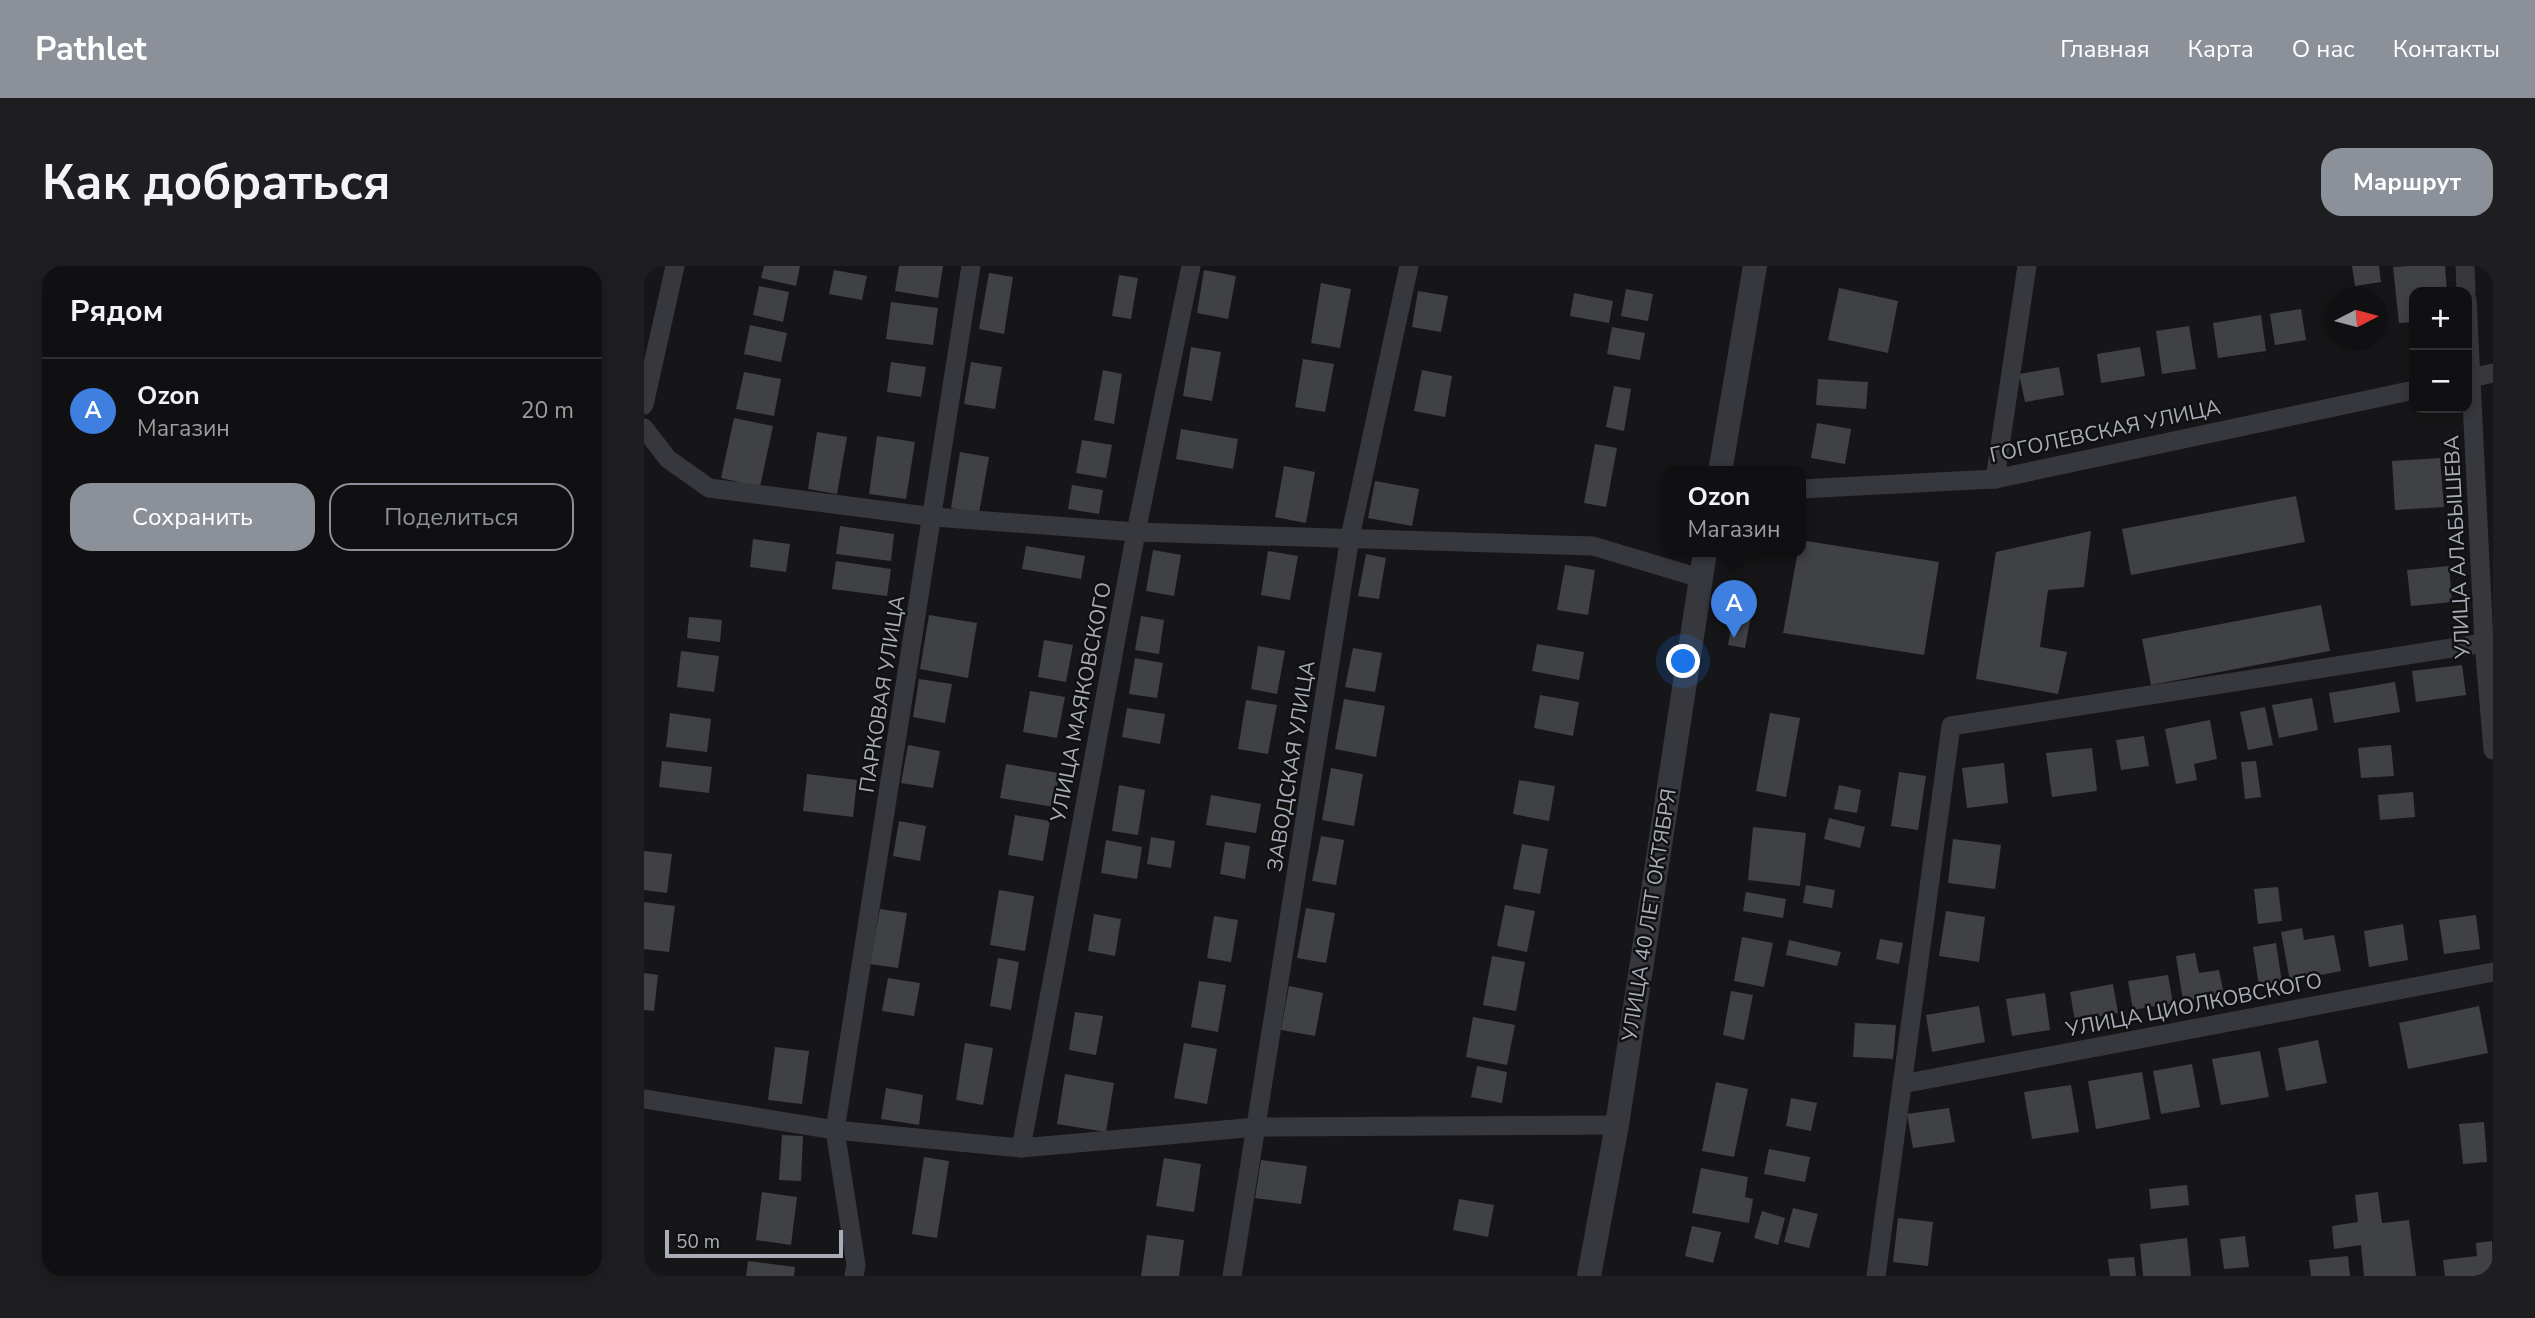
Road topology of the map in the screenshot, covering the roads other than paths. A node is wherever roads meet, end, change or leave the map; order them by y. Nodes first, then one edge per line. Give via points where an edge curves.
1 (675, 266) edge
2 (971, 266) edge
3 (1191, 266) edge
4 (1409, 266) edge
5 (1755, 266) edge
6 (2027, 266) edge
7 (2465, 266) edge
8 (2466, 287) edge
9 (2493, 373) edge
10 (2472, 378) edge
11 (2409, 391) edge
12 (644, 405) edge
13 (2471, 413) edge
14 (644, 428) edge
15 (1721, 466) edge
16 (1995, 479) junction
17 (1806, 489) edge
18 (933, 517) junction
19 (1136, 532) junction
20 (1350, 537) junction
21 (1704, 557) edge
22 (1700, 578) junction
23 (2484, 643) junction
24 (2493, 750) edge
25 (2493, 972) edge
26 (1902, 1084) junction
27 (644, 1099) edge
28 (1617, 1125) junction
29 (1257, 1127) junction
30 (835, 1130) junction
31 (1021, 1148) junction
32 (854, 1276) edge
33 (1232, 1276) edge
34 (1589, 1276) edge
35 (1876, 1276) edge

1 - 12 street
2 - 18 street, ПАРКОВАЯ УЛИЦА
3 - 19 street, УЛИЦА МАЯКОВСКОГО
4 - 20 street, ЗАВОДСКАЯ УЛИЦА
5 - 15 street
6 - 16 street
7 - 8 street
9 - 10 street
11 - 16 street, ГОГОЛЕВСКАЯ УЛИЦА
13 - 23 street, УЛИЦА АЛАБЫШЕВА
14 - 18 street via 668,459 709,488
16 - 17 street, ГОГОЛЕВСКАЯ УЛИЦА
18 - 19 street
18 - 30 street, ПАРКОВАЯ УЛИЦА
19 - 20 street
19 - 31 street, УЛИЦА МАЯКОВСКОГО
20 - 22 street via 1593,547
20 - 29 street, ЗАВОДСКАЯ УЛИЦА
21 - 22 street, УЛИЦА 40 ЛЕТ ОКТЯБРЯ
22 - 28 street, УЛИЦА 40 ЛЕТ ОКТЯБРЯ
23 - 24 street, УЛИЦА АЛАБЫШЕВА
23 - 26 street via 1951,726
25 - 26 street, УЛИЦА ЦИОЛКОВСКОГО
26 - 35 street
27 - 30 street
28 - 29 street
28 - 34 street, УЛИЦА 40 ЛЕТ ОКТЯБРЯ
29 - 31 street
29 - 33 street, ЗАВОДСКАЯ УЛИЦА
30 - 31 street
30 - 32 street, ПАРКОВАЯ УЛИЦА

